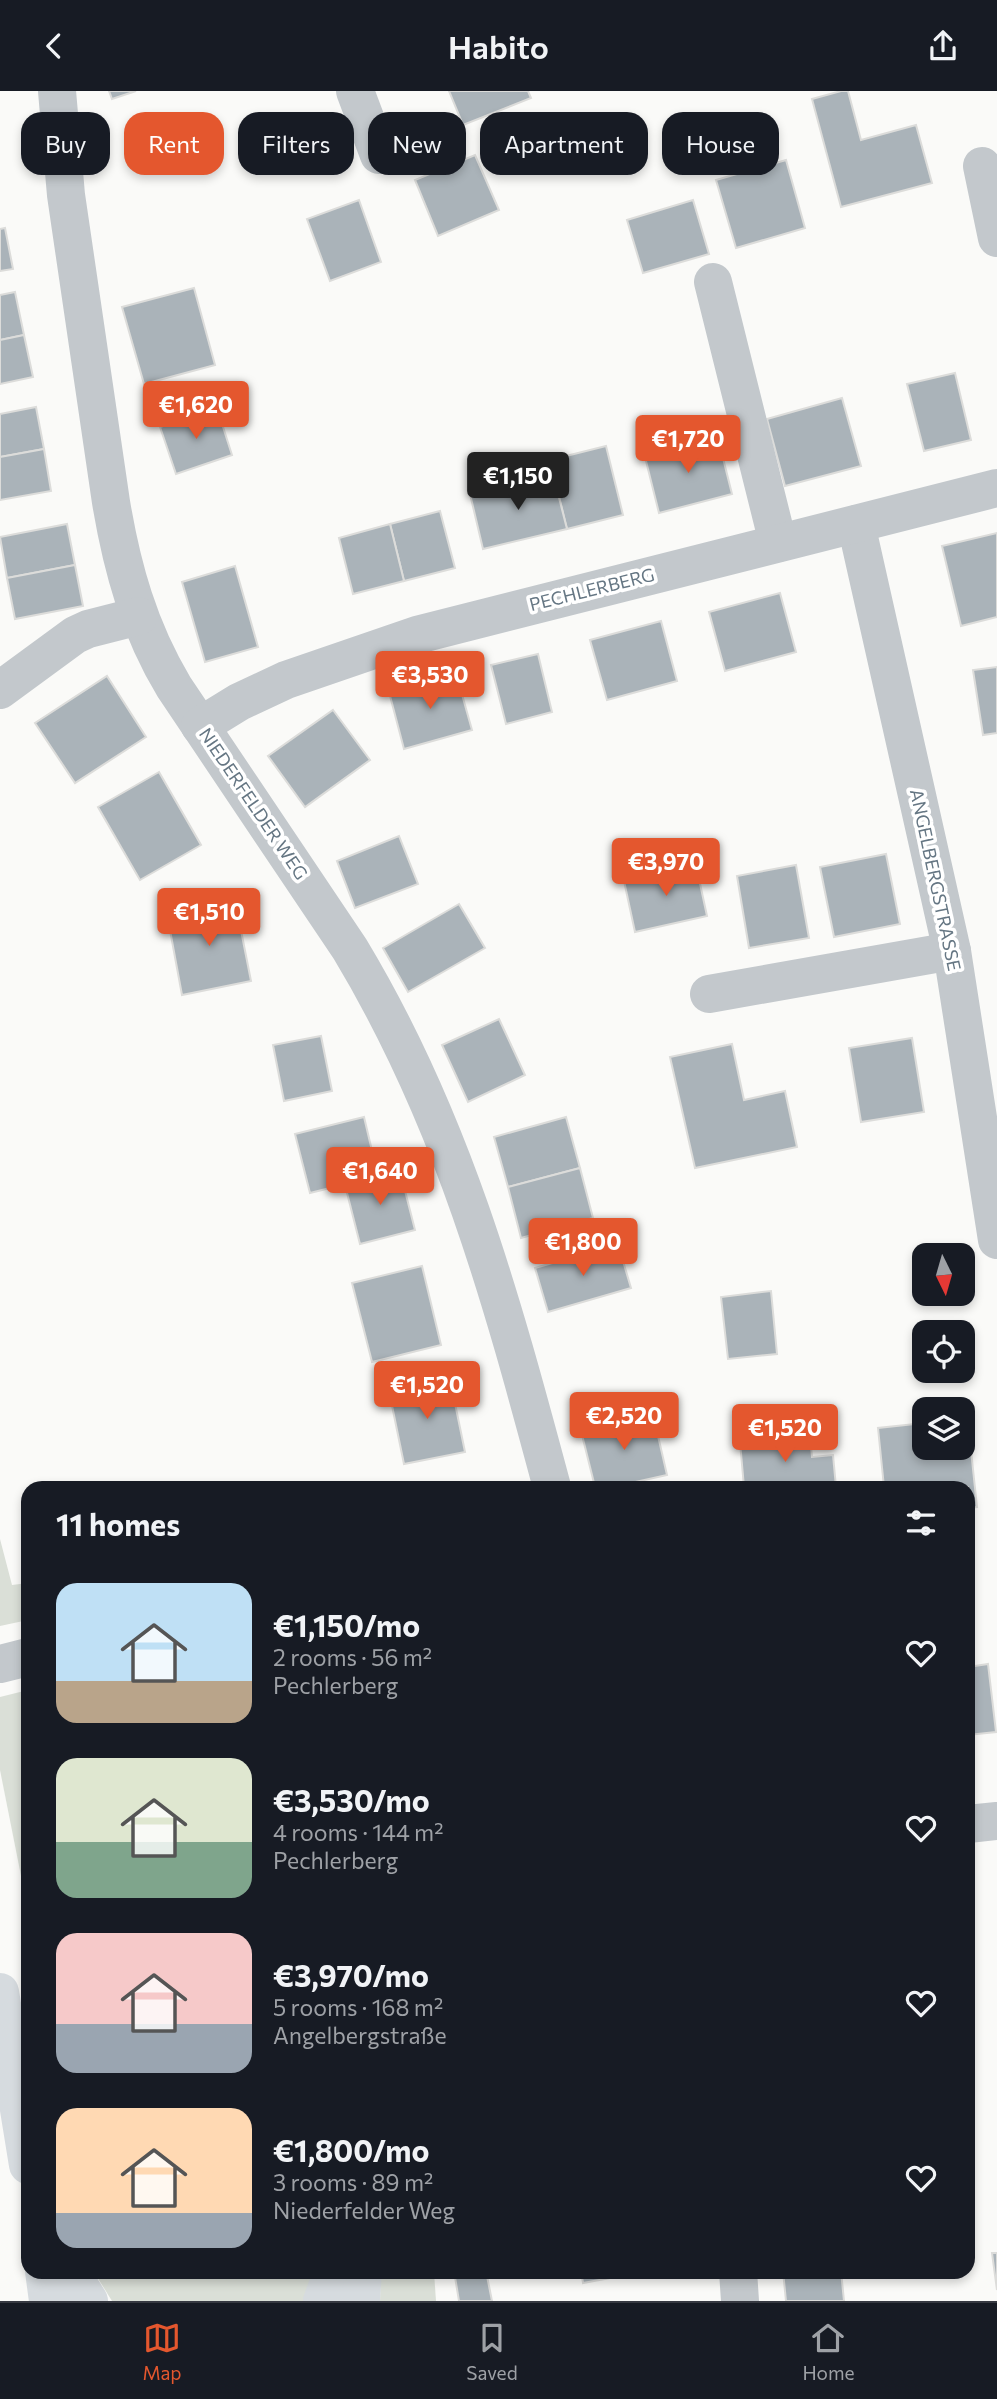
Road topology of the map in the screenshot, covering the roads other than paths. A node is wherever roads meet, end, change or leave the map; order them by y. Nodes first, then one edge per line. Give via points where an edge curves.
1 (57, 91) edge
2 (355, 91) edge
3 (368, 126) edge
4 (982, 166) dead end
5 (997, 238) edge
6 (713, 282) dead end
7 (997, 488) edge
8 (856, 524) junction
9 (778, 544) junction
10 (139, 616) junction
11 (0, 690) edge
12 (200, 726) junction
13 (952, 951) junction
14 (709, 995) dead end
15 (997, 1240) edge
16 (550, 1481) edge
17 (21, 1659) edge
18 (0, 1664) edge
19 (997, 1821) edge
20 (975, 1823) edge
21 (0, 1992) edge
22 (21, 2122) edge
23 (45, 2279) edge
24 (75, 2279) edge
25 (330, 2279) edge
26 (362, 2279) edge
27 (739, 2279) edge
28 (48, 2301) edge
29 (89, 2301) edge
30 (322, 2301) edge
31 (361, 2301) edge
32 (740, 2301) edge

1 - 10 street, NIEDERFELDER WEG via 66,195 111,502
2 - 3 street
4 - 5 street
6 - 9 street
7 - 8 street, PECHLERBERG
8 - 9 street, PECHLERBERG
8 - 13 street, ANGELBERGSTRASSE
9 - 12 street, PECHLERBERG via 406,639 286,680
10 - 11 street via 75,635
10 - 12 street, NIEDERFELDER WEG via 162,667
12 - 16 street, NIEDERFELDER WEG via 345,940 409,1058 446,1141 487,1256
13 - 14 street
13 - 15 street, ANGELBERGSTRASSE
17 - 18 street
19 - 20 street
21 - 22 highway
23 - 28 highway
24 - 29 highway
25 - 30 highway
26 - 31 highway
27 - 32 street

